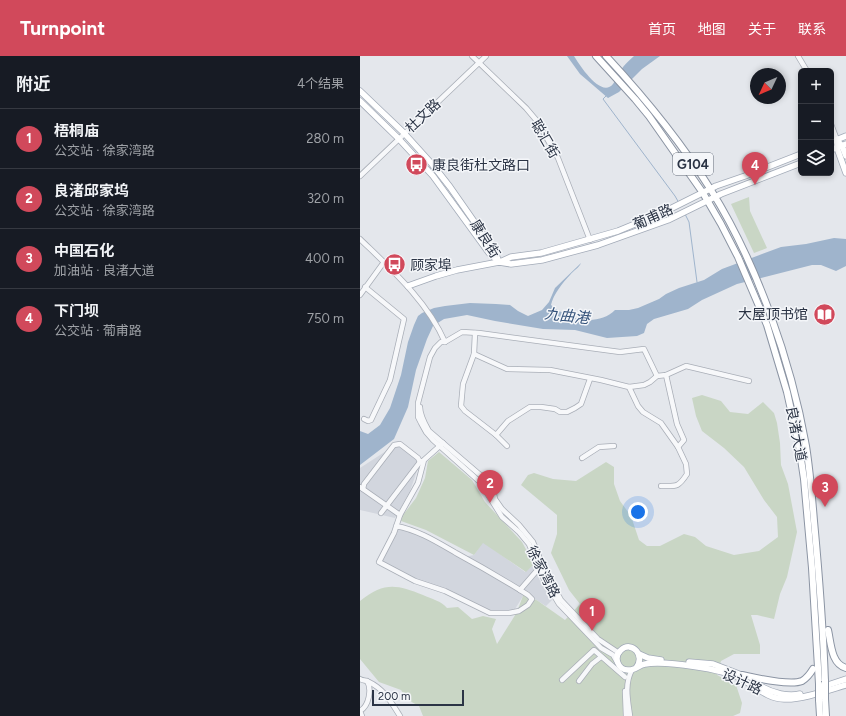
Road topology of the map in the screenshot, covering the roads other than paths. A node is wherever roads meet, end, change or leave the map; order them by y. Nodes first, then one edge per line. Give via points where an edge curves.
1 (472, 56) edge
2 (486, 56) edge
3 (596, 56) edge
4 (606, 56) edge
5 (798, 56) edge
6 (479, 63) junction
7 (805, 68) edge
8 (360, 91) edge
9 (360, 101) edge
10 (404, 133) junction
11 (846, 136) edge
12 (398, 138) junction
13 (834, 141) edge
14 (839, 147) edge
15 (798, 155) edge
16 (846, 156) edge
17 (798, 164) edge
18 (846, 173) edge
19 (360, 176) edge
20 (710, 189) junction
21 (703, 193) junction
22 (715, 197) junction
23 (708, 201) junction
24 (360, 239) edge
25 (590, 240) junction
26 (384, 262) junction
27 (500, 262) junction
28 (408, 286) junction
29 (365, 287) junction
30 (360, 295) edge
31 (475, 333) junction
32 (445, 342) junction
33 (474, 354) junction
34 (666, 375) junction
35 (657, 376) junction
36 (590, 379) junction
37 (749, 381) dead end
38 (629, 387) junction
39 (364, 419) dead end
40 (496, 435) junction
41 (441, 444) junction
42 (507, 446) dead end
43 (614, 446) dead end
44 (678, 447) junction
45 (582, 458) dead end
46 (422, 461) junction
47 (660, 486) dead end
48 (361, 488) edge
49 (386, 505) junction
50 (381, 513) dead end
51 (400, 515) junction
52 (396, 526) junction
53 (541, 567) junction
54 (520, 590) junction
55 (828, 630) dead end
56 (619, 652) junction
57 (639, 654) junction
58 (601, 657) junction
59 (617, 662) junction
60 (846, 668) edge
61 (634, 669) junction
62 (624, 670) junction
63 (813, 670) dead end
64 (742, 675) junction
65 (626, 677) junction
66 (360, 679) edge
67 (846, 679) edge
68 (562, 680) dead end
69 (367, 681) junction
70 (579, 681) dead end
71 (822, 683) junction
72 (846, 685) edge
73 (822, 699) junction
74 (362, 716) edge
75 (400, 716) edge
76 (626, 716) edge
77 (630, 716) edge
78 (820, 716) edge
79 (826, 716) edge

1 - 6 street, 聪汇街
2 - 6 street, 杜文路
3 - 21 highway, G104 via 649,116
4 - 20 highway, G104 via 651,107
5 - 7 street
6 - 10 street, 杜文路
6 - 25 street, 聪汇街 via 537,121 558,158
8 - 10 main road, 康良街
9 - 12 main road, 康良街
10 - 12 street, 杜文路
10 - 27 main road, 康良街 via 450,187
11 - 13 main road
12 - 19 street, 杜文路
12 - 27 main road, 康良街 via 433,176 489,253
14 - 16 main road
14 - 18 main road
15 - 20 main road, 葡甫路
17 - 22 main road, 葡甫路
20 - 21 main road, 葡甫路
20 - 22 highway, G104
21 - 23 highway, G104
21 - 25 main road, 葡甫路 via 664,212
22 - 23 main road, 葡甫路
22 - 71 highway, 良渚大道 / G104 via 735,233 757,283 782,350 806,446 819,574
23 - 27 main road, 葡甫路 via 668,220 568,254 511,264
23 - 71 highway, 良渚大道 / G104 via 738,257 767,325 789,399 805,493
24 - 26 street
25 - 27 main road, 葡甫路 via 541,253 511,257
26 - 28 street
26 - 29 street
27 - 28 main road via 458,270
28 - 32 street via 439,328
29 - 30 street
29 - 39 street via 404,318 390,380 371,420
31 - 32 street, 徐家湾路 via 462,332
31 - 33 street
31 - 35 street, 徐家湾路 via 620,352 644,349
32 - 41 street, 徐家湾路 via 431,362 420,407 425,424
33 - 36 street via 506,369 550,370
33 - 40 street via 463,384 461,406
34 - 35 street
34 - 37 street via 686,366
34 - 44 street via 677,424 684,440
35 - 38 street via 644,385
36 - 38 street
36 - 40 street via 581,404 575,408 560,412 530,406 508,421
38 - 44 street via 638,406 661,423
40 - 42 street
41 - 46 street
41 - 53 street, 徐家湾路 via 482,484 502,517 529,544
41 - 53 street, 徐家湾路 via 489,480 495,499 502,509 533,542
43 - 45 street via 599,447
44 - 47 street via 686,464 687,474 676,486
46 - 48 street via 400,444 394,445
46 - 49 street
46 - 51 street via 418,483
48 - 49 street
49 - 50 street
49 - 51 street
51 - 52 street
52 - 54 street via 426,536
52 - 54 street via 379,562 415,582 445,591 490,613 514,612 528,605 532,599
53 - 54 street
53 - 56 street, 徐家湾路 via 567,608 598,639
53 - 59 street, 徐家湾路 via 550,591 566,612
55 - 60 highway via 835,661
56 - 57 main road via 627,647
56 - 59 main road
57 - 61 main road via 640,662
57 - 64 main road, 设计路 via 657,660 713,664
58 - 65 street
58 - 68 street via 594,650
58 - 70 street
59 - 62 main road
61 - 62 main road
61 - 72 main road, 设计路 via 644,664 667,663 714,670 736,676 772,697 783,699 797,698
61 - 77 street via 628,678
62 - 65 street
63 - 64 highway via 801,681 791,682
64 - 67 main road, 设计路 via 768,690 795,695
65 - 76 street
66 - 69 street
69 - 74 street via 369,693 366,707 360,711
69 - 75 street via 384,692
71 - 73 highway, G104, bridge
73 - 78 highway, G104
73 - 79 highway, G104

